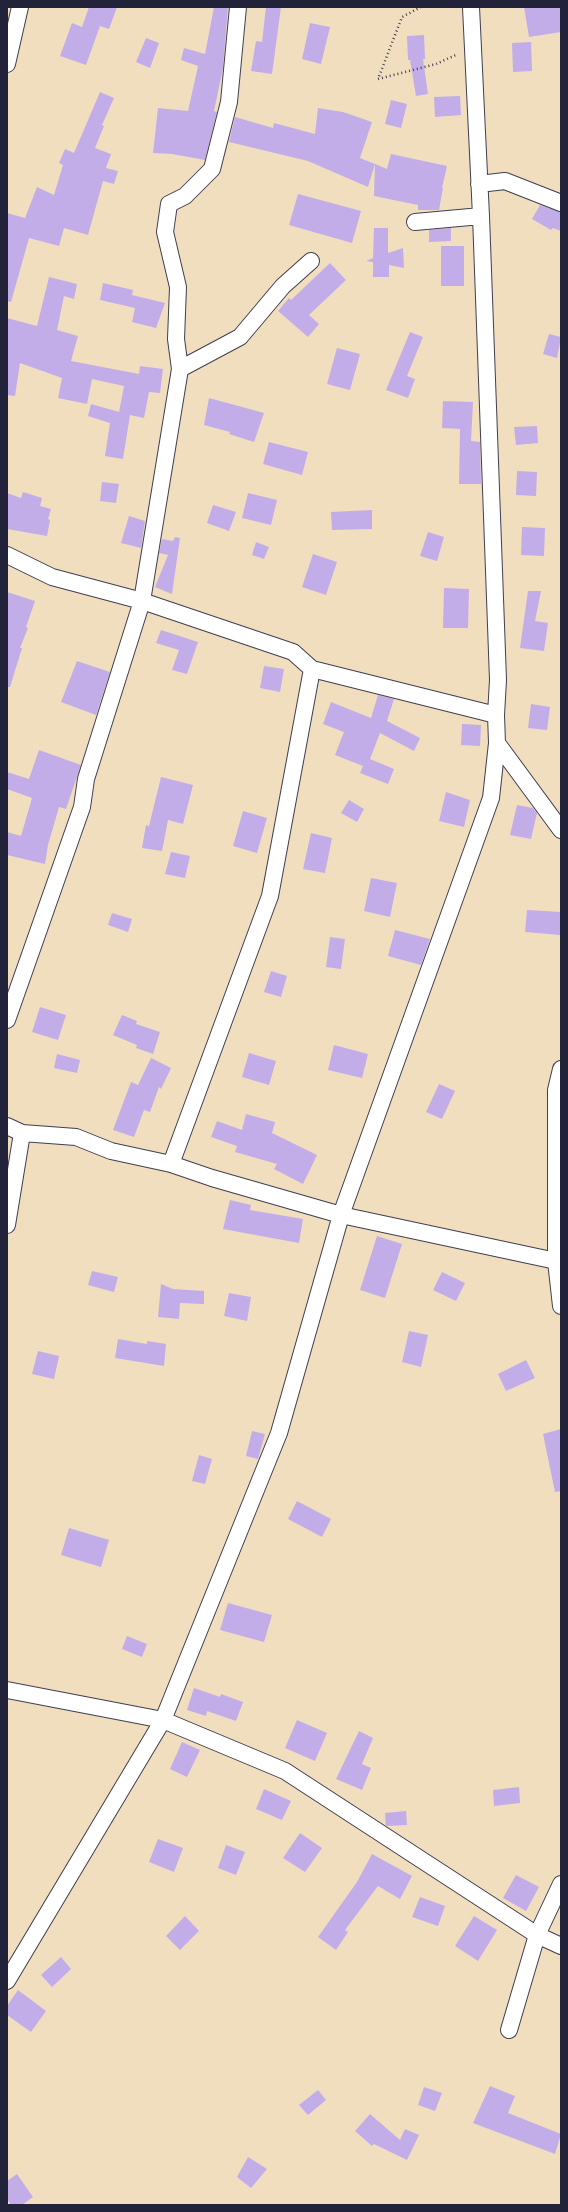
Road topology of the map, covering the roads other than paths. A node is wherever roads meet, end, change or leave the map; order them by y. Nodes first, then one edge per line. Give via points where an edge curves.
1 (20, 7) edge
2 (238, 7) edge
3 (471, 7) edge
4 (7, 64) edge
5 (479, 184) junction
6 (561, 203) edge
7 (481, 216) junction
8 (415, 222) dead end
9 (311, 262) dead end
10 (180, 369) junction
11 (7, 555) edge
12 (142, 601) junction
13 (312, 669) junction
14 (496, 715) junction
15 (497, 743) junction
16 (561, 830) edge
17 (7, 1020) edge
18 (561, 1068) edge
19 (7, 1126) edge
20 (22, 1133) junction
21 (171, 1164) junction
22 (341, 1215) junction
23 (7, 1225) edge
24 (556, 1261) junction
25 (561, 1306) edge
26 (7, 1690) edge
27 (162, 1720) junction
28 (561, 1884) edge
29 (537, 1935) junction
30 (561, 1946) edge
31 (7, 1981) edge
32 (509, 2030) dead end

1 - 4 street
2 - 10 street via 229,102 212,169 185,196 169,204 165,232 178,287 176,339
3 - 5 street
5 - 6 street via 505,182
5 - 7 street
7 - 8 street
7 - 14 street via 498,680
9 - 10 street via 283,286 240,337
10 - 12 street
11 - 12 street via 52,577
12 - 13 street via 293,652
12 - 17 street via 86,779 82,807
13 - 14 street
13 - 21 street via 270,896
14 - 15 street
15 - 16 street
15 - 22 street via 491,798
18 - 24 street via 556,1090
19 - 20 street
20 - 21 street via 76,1137 111,1151
20 - 23 street
21 - 22 street
22 - 24 street
22 - 27 street via 279,1433
24 - 25 street
26 - 27 street
27 - 29 street via 285,1772
27 - 31 street
28 - 29 street
29 - 30 street
29 - 32 street

